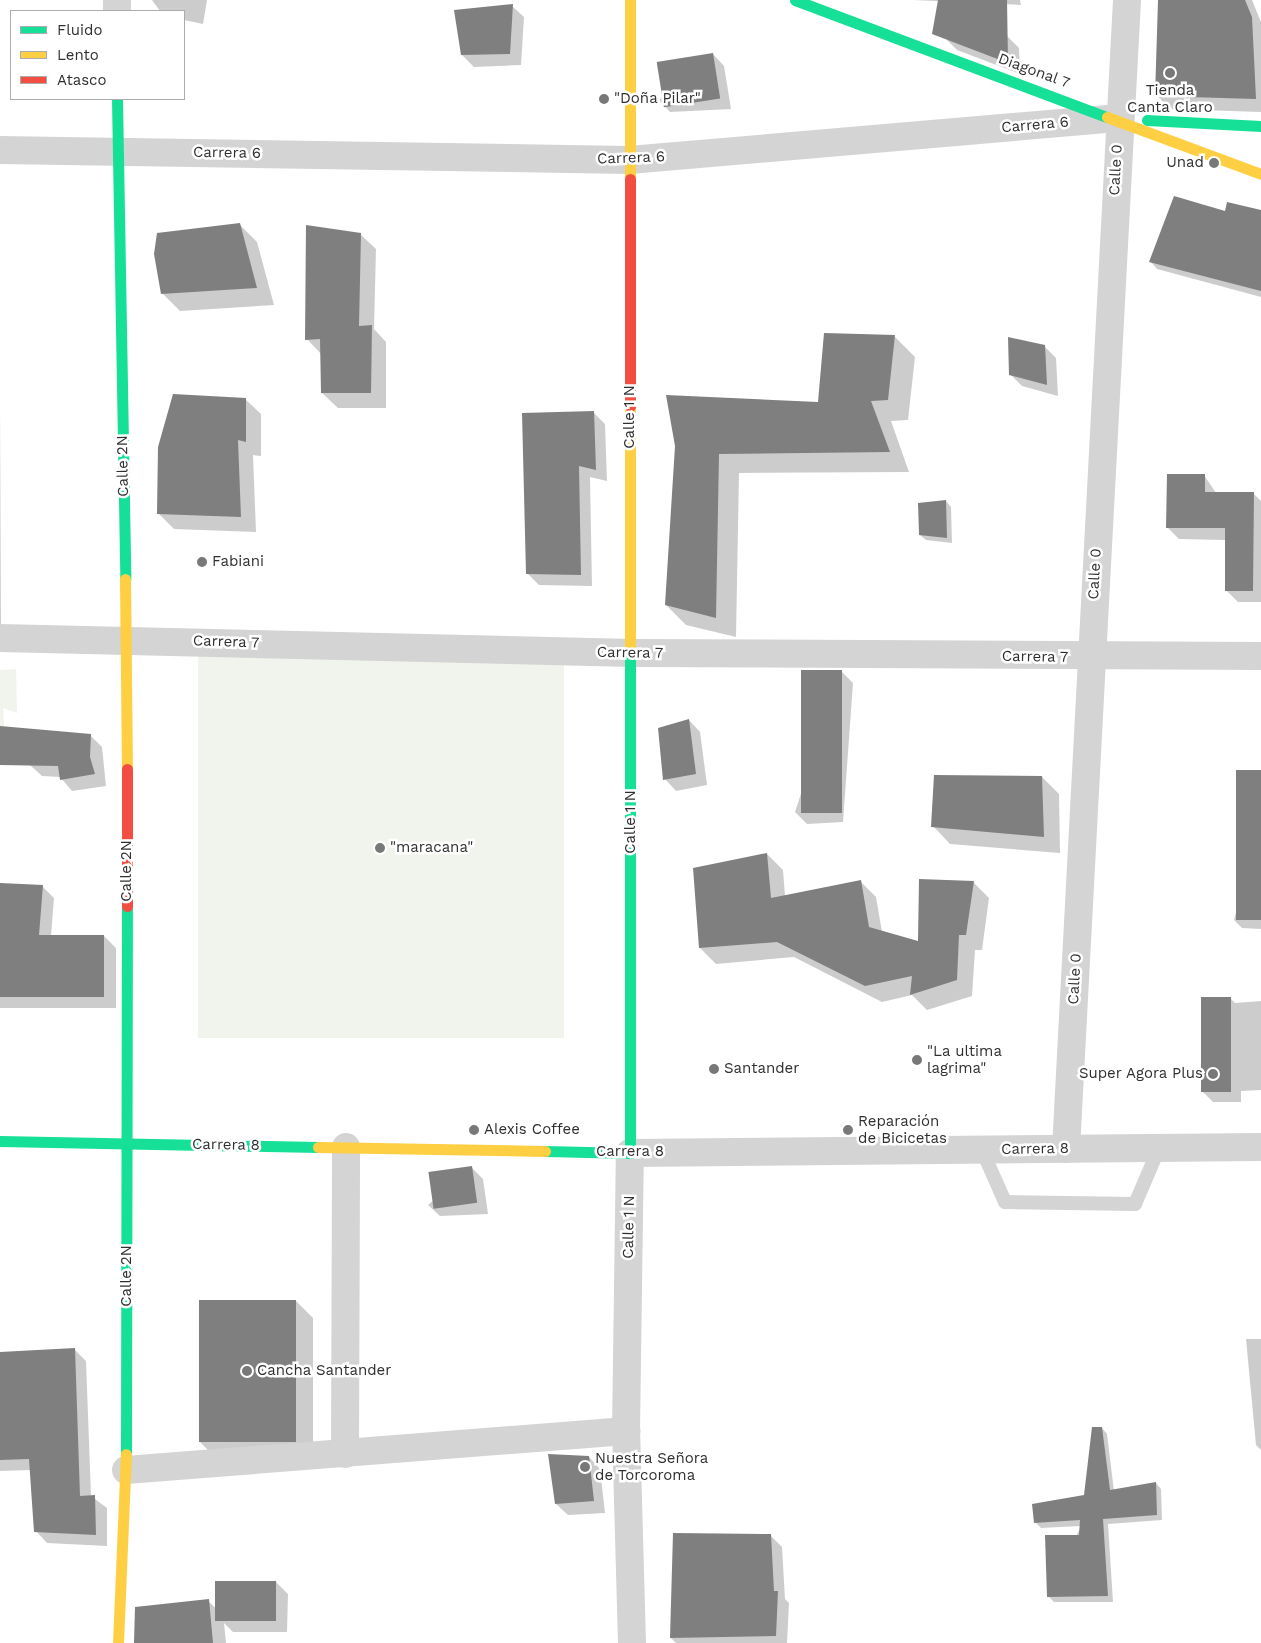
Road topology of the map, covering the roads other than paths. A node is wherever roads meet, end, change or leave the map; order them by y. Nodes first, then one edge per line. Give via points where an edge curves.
1 (630, 0) edge
2 (796, 0) edge
3 (1127, 0) edge
4 (117, 100) edge
5 (1118, 117) junction
6 (1261, 126) edge
7 (0, 150) edge
8 (116, 151) junction
9 (628, 160) junction
10 (1261, 174) edge
11 (0, 638) edge
12 (126, 639) junction
13 (632, 653) junction
14 (1261, 656) edge
15 (1091, 658) junction
16 (0, 1141) edge
17 (128, 1143) junction
18 (346, 1146) junction
19 (1261, 1146) edge
20 (1160, 1148) junction
21 (1066, 1149) junction
22 (982, 1150) junction
23 (630, 1153) junction
24 (626, 1431) junction
25 (344, 1454) junction
26 (126, 1470) junction
27 (118, 1643) edge
28 (632, 1643) edge

1 - 9 street, Calle 1 N
2 - 5 street, Diagonal 7
3 - 5 street, Calle 0
4 - 8 street, Calle 2N
5 - 6 street, Carrera 6
5 - 9 street, Carrera 6
5 - 10 street, Diagonal 7
5 - 15 street, Calle 0
7 - 8 street, Carrera 6
8 - 9 street, Carrera 6
8 - 12 street, Calle 2N
9 - 13 street, Calle 1 N
11 - 12 street, Carrera 7
12 - 13 street, Carrera 7
12 - 17 street, Calle 2N
13 - 15 street, Carrera 7
13 - 23 street, Calle 1 N
14 - 15 street, Carrera 7
15 - 21 street, Calle 0
16 - 17 street, Carrera 8
17 - 18 street, Carrera 8
17 - 26 street, Calle 2N
18 - 23 street, Carrera 8
18 - 25 street
19 - 20 street, Carrera 8
20 - 21 street, Carrera 8
20 - 22 lane via 1135,1204 1005,1202
21 - 22 street, Carrera 8
22 - 23 street, Carrera 8
23 - 24 street, Calle 1 N
24 - 25 street
24 - 28 street, Calle 1 N
25 - 26 street
26 - 27 street, Calle 2N

